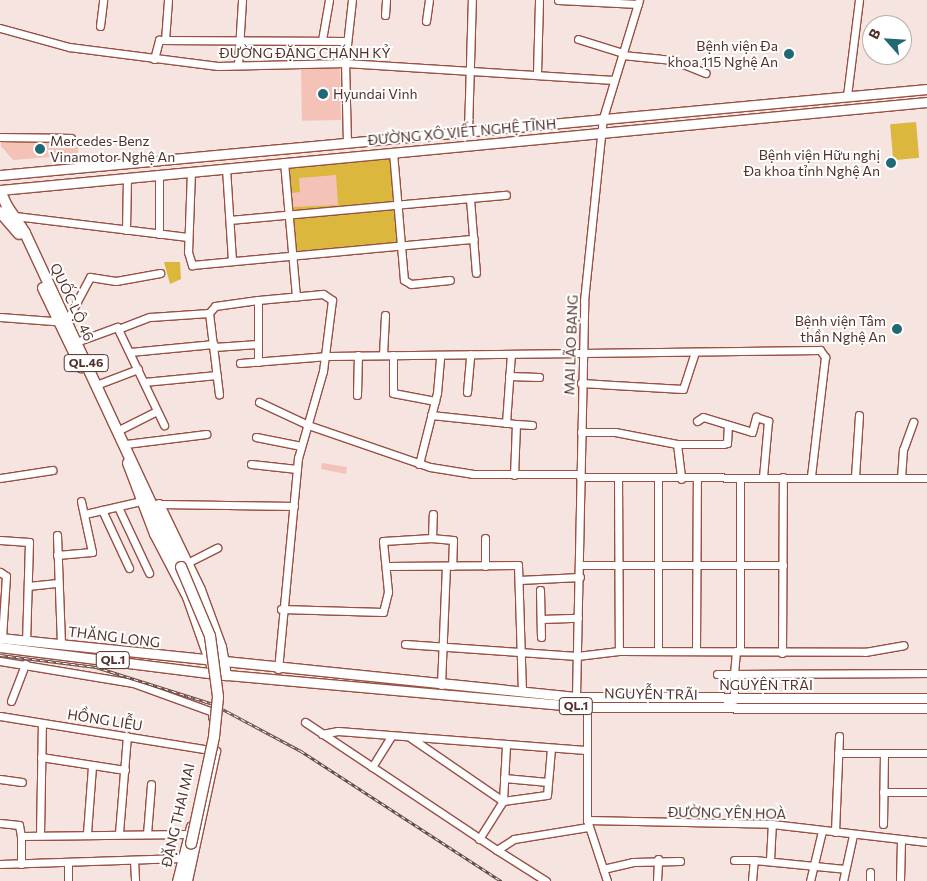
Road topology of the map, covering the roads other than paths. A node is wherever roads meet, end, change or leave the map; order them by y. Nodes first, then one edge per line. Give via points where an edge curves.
1 (103, 0) edge
2 (168, 0) edge
3 (242, 0) edge
4 (329, 0) edge
5 (352, 0) edge
6 (386, 0) edge
7 (429, 0) edge
8 (472, 0) edge
9 (539, 0) edge
10 (558, 0) edge
11 (860, 0) edge
12 (638, 2) edge
13 (385, 15) dead end
14 (426, 21) dead end
15 (100, 26) dead end
16 (0, 28) edge
17 (578, 39) dead end
18 (165, 40) junction
19 (322, 40) junction
20 (240, 41) junction
21 (347, 42) junction
22 (623, 54) junction
23 (154, 59) junction
24 (344, 63) junction
25 (238, 64) junction
26 (469, 69) junction
27 (705, 72) dead end
28 (537, 73) junction
29 (613, 80) junction
30 (927, 89) edge
31 (847, 96) junction
32 (927, 102) edge
33 (848, 110) junction
34 (603, 118) junction
35 (468, 131) junction
36 (602, 132) junction
37 (0, 137) edge
38 (71, 138) dead end
39 (347, 143) junction
40 (393, 152) junction
41 (349, 156) junction
42 (163, 158) junction
43 (284, 162) junction
44 (226, 168) junction
45 (192, 171) junction
46 (162, 174) junction
47 (0, 175) edge
48 (127, 177) junction
49 (0, 190) edge
50 (506, 195) dead end
51 (470, 199) junction
52 (397, 204) junction
53 (4, 209) edge
54 (15, 216) junction
55 (289, 216) junction
56 (230, 220) junction
57 (126, 230) junction
58 (159, 234) junction
59 (188, 237) junction
60 (474, 239) junction
61 (400, 246) junction
62 (292, 256) junction
63 (232, 261) junction
64 (160, 273) dead end
65 (476, 273) dead end
66 (450, 280) dead end
67 (296, 296) junction
68 (258, 300) junction
69 (209, 313) junction
70 (384, 315) dead end
71 (0, 317) edge
72 (61, 321) junction
73 (118, 329) junction
74 (76, 342) junction
75 (258, 344) junction
76 (214, 345) junction
77 (130, 352) junction
78 (695, 352) junction
79 (584, 353) junction
80 (470, 354) junction
81 (511, 354) junction
82 (358, 355) junction
83 (383, 355) junction
84 (393, 355) junction
85 (440, 355) junction
86 (325, 357) junction
87 (258, 362) junction
88 (240, 363) dead end
89 (138, 369) junction
90 (217, 375) junction
91 (510, 376) junction
92 (539, 377) dead end
93 (144, 382) junction
94 (582, 383) junction
95 (96, 385) junction
96 (467, 392) dead end
97 (219, 394) dead end
98 (357, 395) dead end
99 (435, 401) junction
100 (259, 402) dead end
101 (156, 411) junction
102 (431, 415) junction
103 (859, 415) dead end
104 (697, 421) dead end
105 (914, 422) dead end
106 (506, 423) junction
107 (516, 424) junction
108 (164, 425) dead end
109 (308, 425) junction
110 (532, 425) dead end
111 (728, 425) junction
112 (116, 432) junction
113 (581, 432) junction
114 (206, 434) dead end
115 (256, 438) dead end
116 (126, 444) junction
117 (677, 444) junction
118 (301, 446) junction
119 (131, 464) junction
120 (251, 464) dead end
121 (419, 464) junction
122 (297, 469) junction
123 (52, 470) dead end
124 (514, 475) junction
125 (580, 476) junction
126 (618, 477) junction
127 (763, 477) junction
128 (783, 477) junction
129 (811, 477) junction
130 (855, 477) junction
131 (0, 478) edge
132 (740, 478) junction
133 (901, 478) junction
134 (927, 478) edge
135 (681, 479) junction
136 (658, 480) junction
137 (697, 480) junction
138 (81, 501) dead end
139 (141, 501) junction
140 (158, 504) junction
141 (294, 506) junction
142 (118, 507) junction
143 (102, 510) junction
144 (85, 514) junction
145 (434, 514) dead end
146 (57, 535) dead end
147 (431, 538) junction
148 (485, 538) dead end
149 (0, 540) edge
150 (217, 548) dead end
151 (57, 555) junction
152 (184, 565) junction
153 (581, 565) junction
154 (619, 565) junction
155 (697, 565) junction
156 (741, 565) junction
157 (783, 565) junction
158 (386, 566) junction
159 (449, 566) junction
160 (485, 566) junction
161 (658, 566) junction
162 (129, 568) dead end
163 (0, 572) edge
164 (149, 573) dead end
165 (580, 577) junction
166 (519, 580) junction
167 (58, 584) junction
168 (28, 586) junction
169 (540, 590) dead end
170 (281, 609) junction
171 (578, 618) junction
172 (541, 619) junction
173 (540, 637) dead end
174 (26, 641) junction
175 (1, 643) edge
176 (61, 644) junction
177 (405, 644) dead end
178 (903, 645) dead end
179 (443, 647) junction
180 (738, 650) junction
181 (619, 651) junction
182 (658, 651) junction
183 (696, 651) junction
184 (522, 652) junction
185 (782, 653) junction
186 (577, 656) junction
187 (0, 661) edge
188 (208, 662) junction
189 (225, 663) junction
190 (25, 664) junction
191 (278, 669) junction
192 (927, 673) edge
193 (214, 674) junction
194 (717, 674) dead end
195 (734, 674) junction
196 (226, 675) junction
197 (442, 685) junction
198 (522, 692) junction
199 (576, 698) junction
200 (927, 698) edge
201 (734, 700) junction
202 (11, 701) dead end
203 (587, 707) junction
204 (927, 708) edge
205 (0, 716) edge
206 (305, 722) dead end
207 (42, 723) junction
208 (322, 734) junction
209 (127, 736) junction
210 (391, 736) junction
211 (839, 736) dead end
212 (411, 738) junction
213 (506, 745) junction
214 (551, 748) junction
215 (207, 749) junction
216 (586, 750) junction
217 (838, 753) junction
218 (884, 753) junction
219 (927, 753) edge
220 (41, 757) junction
221 (92, 766) junction
222 (372, 767) junction
223 (124, 770) junction
224 (0, 778) edge
225 (504, 778) junction
226 (22, 782) dead end
227 (200, 782) junction
228 (548, 782) junction
229 (151, 784) dead end
230 (211, 784) junction
231 (883, 792) junction
232 (927, 792) edge
233 (503, 801) junction
234 (0, 822) edge
235 (587, 824) junction
236 (772, 824) junction
237 (883, 824) dead end
238 (822, 831) junction
239 (835, 832) junction
240 (87, 833) junction
241 (119, 833) junction
242 (147, 834) junction
243 (40, 835) junction
244 (853, 835) junction
245 (21, 836) junction
246 (190, 839) junction
247 (479, 839) junction
248 (901, 840) junction
249 (927, 842) edge
250 (496, 850) junction
251 (182, 858) junction
252 (658, 859) junction
253 (134, 860) junction
254 (734, 860) dead end
255 (754, 860) junction
256 (770, 860) junction
257 (680, 861) dead end
258 (68, 862) junction
259 (815, 863) junction
260 (0, 864) edge
261 (21, 864) junction
262 (602, 869) junction
263 (846, 869) junction
264 (870, 872) dead end
265 (68, 881) edge
266 (135, 881) edge
267 (176, 881) edge
268 (182, 881) edge
269 (188, 881) edge
270 (546, 881) edge
271 (607, 881) edge
272 (658, 881) edge
273 (752, 881) edge
274 (810, 881) edge
275 (843, 881) edge
276 (870, 881) edge
277 (900, 881) edge

1 - 15 street
2 - 18 street
3 - 20 street
4 - 19 street
5 - 21 street
6 - 13 street
7 - 14 street
8 - 26 street
9 - 28 street
10 - 12 street
11 - 31 street
12 - 22 street, MAI LÃO BẠNG
16 - 23 street, ĐƯỜNG ĐẶNG CHÁNH KỶ via 69,47
17 - 22 street
18 - 20 street
18 - 23 street via 158,41
19 - 20 street
19 - 21 street
20 - 25 street
21 - 24 street
22 - 27 street via 673,60
22 - 29 street, MAI LÃO BẠNG
23 - 25 street, ĐƯỜNG ĐẶNG CHÁNH KỶ
24 - 25 street, ĐƯỜNG ĐẶNG CHÁNH KỶ
24 - 26 street, ĐƯỜNG ĐẶNG CHÁNH KỶ
24 - 39 street
26 - 28 street, ĐƯỜNG ĐẶNG CHÁNH KỶ
26 - 35 street
28 - 29 street, ĐƯỜNG ĐẶNG CHÁNH KỶ
29 - 34 street, MAI LÃO BẠNG
30 - 31 main road, ĐƯỜNG XÔ VIẾT NGHỆ TĨNH
31 - 33 main road
31 - 34 main road, ĐƯỜNG XÔ VIẾT NGHỆ TĨNH
32 - 33 main road, ĐƯỜNG XÔ VIẾT NGHỆ TĨNH
33 - 36 main road, ĐƯỜNG XÔ VIẾT NGHỆ TĨNH
34 - 35 main road, ĐƯỜNG XÔ VIẾT NGHỆ TĨNH
34 - 36 street, MAI LÃO BẠNG
35 - 39 main road, ĐƯỜNG XÔ VIẾT NGHỆ TĨNH
36 - 40 main road, ĐƯỜNG XÔ VIẾT NGHỆ TĨNH
36 - 79 street, MAI LÃO BẠNG via 584,301
37 - 38 street
39 - 41 main road
39 - 42 main road, ĐƯỜNG XÔ VIẾT NGHỆ TĨNH
40 - 41 main road, ĐƯỜNG XÔ VIẾT NGHỆ TĨNH
40 - 52 street
41 - 43 main road, ĐƯỜNG XÔ VIẾT NGHỆ TĨNH
42 - 46 main road
42 - 47 main road, ĐƯỜNG XÔ VIẾT NGHỆ TĨNH
43 - 44 main road, ĐƯỜNG XÔ VIẾT NGHỆ TĨNH
43 - 55 street
44 - 45 main road, ĐƯỜNG XÔ VIẾT NGHỆ TĨNH
44 - 56 street
45 - 46 main road, ĐƯỜNG XÔ VIẾT NGHỆ TĨNH
45 - 59 street
46 - 48 main road, ĐƯỜNG XÔ VIẾT NGHỆ TĨNH
46 - 58 street
48 - 49 main road, ĐƯỜNG XÔ VIẾT NGHỆ TĨNH
48 - 57 street
49 - 53 highway, QUỐC LỘ 46 / QL.46
50 - 51 street
51 - 52 street
51 - 60 street
52 - 55 street
52 - 61 street
53 - 54 highway, QUỐC LỘ 46 / QL.46
53 - 72 highway, QUỐC LỘ 46 / QL.46
54 - 57 street
54 - 72 highway, QUỐC LỘ 46 / QL.46
55 - 56 street
55 - 62 street
56 - 63 street
57 - 58 street
58 - 59 street
59 - 63 street via 190,264
60 - 61 street
60 - 65 street
61 - 62 street
61 - 66 street via 407,283
62 - 63 street
62 - 67 street
64 - 72 street via 116,281 90,277
67 - 68 street
67 - 86 street via 327,294 332,300
68 - 69 street via 215,306
68 - 75 street
69 - 73 street via 150,317
69 - 76 street
70 - 83 street
71 - 72 street
72 - 74 highway, QUỐC LỘ 46 / QL.46
72 - 112 highway, QUỐC LỘ 46 / QL.46
73 - 74 street
73 - 77 street
74 - 95 highway, QUỐC LỘ 46 / QL.46
75 - 76 street
75 - 87 street
76 - 77 street
76 - 90 street
77 - 89 street
78 - 79 street
78 - 94 street via 683,389
78 - 129 street via 823,352
79 - 81 street
79 - 94 street, MAI LÃO BẠNG
80 - 81 street
80 - 85 street
80 - 96 street
81 - 91 street
82 - 83 street
82 - 86 street
82 - 98 street
83 - 84 street
84 - 85 street
84 - 99 street via 393,394
85 - 99 street
86 - 87 street
86 - 109 street
87 - 88 street
89 - 93 street
89 - 95 street
90 - 93 street
90 - 97 street
91 - 92 street
91 - 106 street
93 - 101 street
94 - 113 street, MAI LÃO BẠNG
95 - 112 highway, QUỐC LỘ 46 / QL.46
99 - 102 street
100 - 109 street
101 - 108 street
101 - 112 street
102 - 106 street
102 - 121 street
103 - 130 street
104 - 111 street via 703,417
105 - 133 street via 903,450
106 - 107 street
107 - 110 street
107 - 124 street
109 - 118 street
109 - 121 street
111 - 117 street via 727,442 723,444
111 - 127 street via 752,432 756,417 768,421
112 - 116 highway, QUỐC LỘ 46 / QL.46
112 - 119 highway, QUỐC LỘ 46 / QL.46
113 - 117 street via 615,432
113 - 125 street, MAI LÃO BẠNG
114 - 116 street
115 - 118 street
116 - 119 highway, QUỐC LỘ 46 / QL.46
117 - 135 street
118 - 122 street
119 - 139 highway
119 - 140 highway
119 - 152 highway, QUỐC LỘ 46 / QL.46
120 - 122 street
121 - 124 street via 466,474
122 - 141 street
123 - 131 street
124 - 125 street
125 - 126 street
125 - 153 street, MAI LÃO BẠNG
126 - 136 street
126 - 154 street
127 - 128 street
127 - 132 street
128 - 129 street
128 - 157 street
129 - 130 street
130 - 133 street
132 - 137 street
132 - 156 street
133 - 134 street
135 - 136 street
135 - 137 street
136 - 161 street
137 - 155 street
138 - 144 street
139 - 142 street
139 - 188 highway via 188,597
140 - 141 street
140 - 152 highway
141 - 170 street
142 - 143 street
142 - 164 street
143 - 144 street
143 - 162 street
144 - 151 street via 92,552
145 - 147 street
146 - 151 street
147 - 158 street via 384,539
147 - 159 street via 453,540
148 - 160 street
149 - 168 street via 29,542
150 - 152 street
151 - 167 street
152 - 189 highway
152 - 246 highway, QL.46, bridge via 210,636 217,676 214,737
153 - 154 street
153 - 165 street, MAI LÃO BẠNG
154 - 161 street
154 - 181 street
155 - 156 street
155 - 161 street
155 - 183 street
156 - 157 street
156 - 180 street
157 - 185 street
158 - 159 street
158 - 170 street via 387,604 383,612
159 - 160 street
159 - 179 street
160 - 166 street via 517,565
161 - 182 street
163 - 175 street via 6,576
165 - 166 street
165 - 171 street, MAI LÃO BẠNG
166 - 184 street
167 - 168 street
167 - 176 street
168 - 174 street
169 - 172 street
170 - 191 street
171 - 172 street
171 - 186 street, MAI LÃO BẠNG
172 - 173 street
174 - 175 main road, THĂNG LONG / QL.1
174 - 176 main road, THĂNG LONG / QL.1
175 - 193 main road, THĂNG LONG / QL.1
176 - 188 main road, THĂNG LONG / QL.1
177 - 179 street
178 - 185 street via 869,652
179 - 184 street
179 - 197 street
180 - 183 street
180 - 185 street
180 - 195 street
181 - 182 street
181 - 186 street
182 - 183 street
184 - 186 street
184 - 198 street
186 - 199 street, MAI LÃO BẠNG
187 - 190 street
188 - 189 main road, THĂNG LONG / QL.1
188 - 193 highway
189 - 191 main road, QL.1
189 - 196 highway
190 - 202 street
190 - 215 street via 122,680 213,712
191 - 197 main road, QL.1
192 - 195 street
193 - 196 main road, THĂNG LONG / QL.1
194 - 195 street
195 - 201 street
196 - 203 main road, NGUYỄN TRÃI / QL.1
197 - 198 main road, QL.1
198 - 199 main road, QL.1
199 - 201 main road, NGUYÊN TRÃI / QL.1
199 - 203 main road
200 - 201 main road, NGUYÊN TRÃI / QL.1
203 - 204 main road, NGUYỄN TRÃI / QL.1
203 - 216 street
205 - 207 street, HỒNG LIỄU
206 - 208 street
207 - 209 street, HỒNG LIỄU
207 - 220 street
208 - 210 street
208 - 222 street
209 - 215 street, HỒNG LIỄU
209 - 223 street
210 - 212 street
210 - 222 street
211 - 217 street
212 - 213 street
212 - 233 street
213 - 214 street
213 - 225 street
214 - 216 street
214 - 228 street
215 - 227 street, ĐẶNG THAI MAI
215 - 230 street, ĐẶNG THAI MAI via 217,754
216 - 235 street
217 - 218 street
217 - 239 street
218 - 219 street
218 - 231 street
220 - 221 street
220 - 243 street
221 - 223 street
221 - 240 street
222 - 247 street
223 - 241 street
224 - 226 street
225 - 228 street
225 - 233 street
227 - 230 street
227 - 246 street, ĐẶNG THAI MAI
228 - 233 street via 546,796
229 - 242 street
230 - 269 street, ĐẶNG THAI MAI
231 - 232 street
231 - 237 street
233 - 247 street
234 - 245 street via 19,825
235 - 236 street, ĐƯỜNG YÊN HOÀ
235 - 250 street, ĐƯỜNG YÊN HOÀ via 514,840
235 - 262 street
236 - 238 street, ĐƯỜNG YÊN HOÀ
236 - 256 street
238 - 239 street, ĐƯỜNG YÊN HOÀ
238 - 259 street
239 - 244 street, ĐƯỜNG YÊN HOÀ
240 - 241 street
240 - 243 street
241 - 242 street
242 - 246 street
243 - 245 street
244 - 248 street, ĐƯỜNG YÊN HOÀ
244 - 263 street
245 - 261 street
246 - 251 street, ĐẶNG THAI MAI
246 - 268 highway, ĐẶNG THAI MAI / QL.46
247 - 250 street
248 - 249 street, ĐƯỜNG YÊN HOÀ
248 - 277 street
250 - 270 street
251 - 253 street
251 - 267 street, ĐẶNG THAI MAI
252 - 257 street
252 - 262 street
252 - 272 street
253 - 258 street
253 - 266 street
254 - 255 street
255 - 256 street
255 - 273 street
256 - 259 street
258 - 261 street
258 - 265 street
259 - 263 street
259 - 274 street
260 - 261 street
262 - 271 street
263 - 275 street
264 - 276 street

